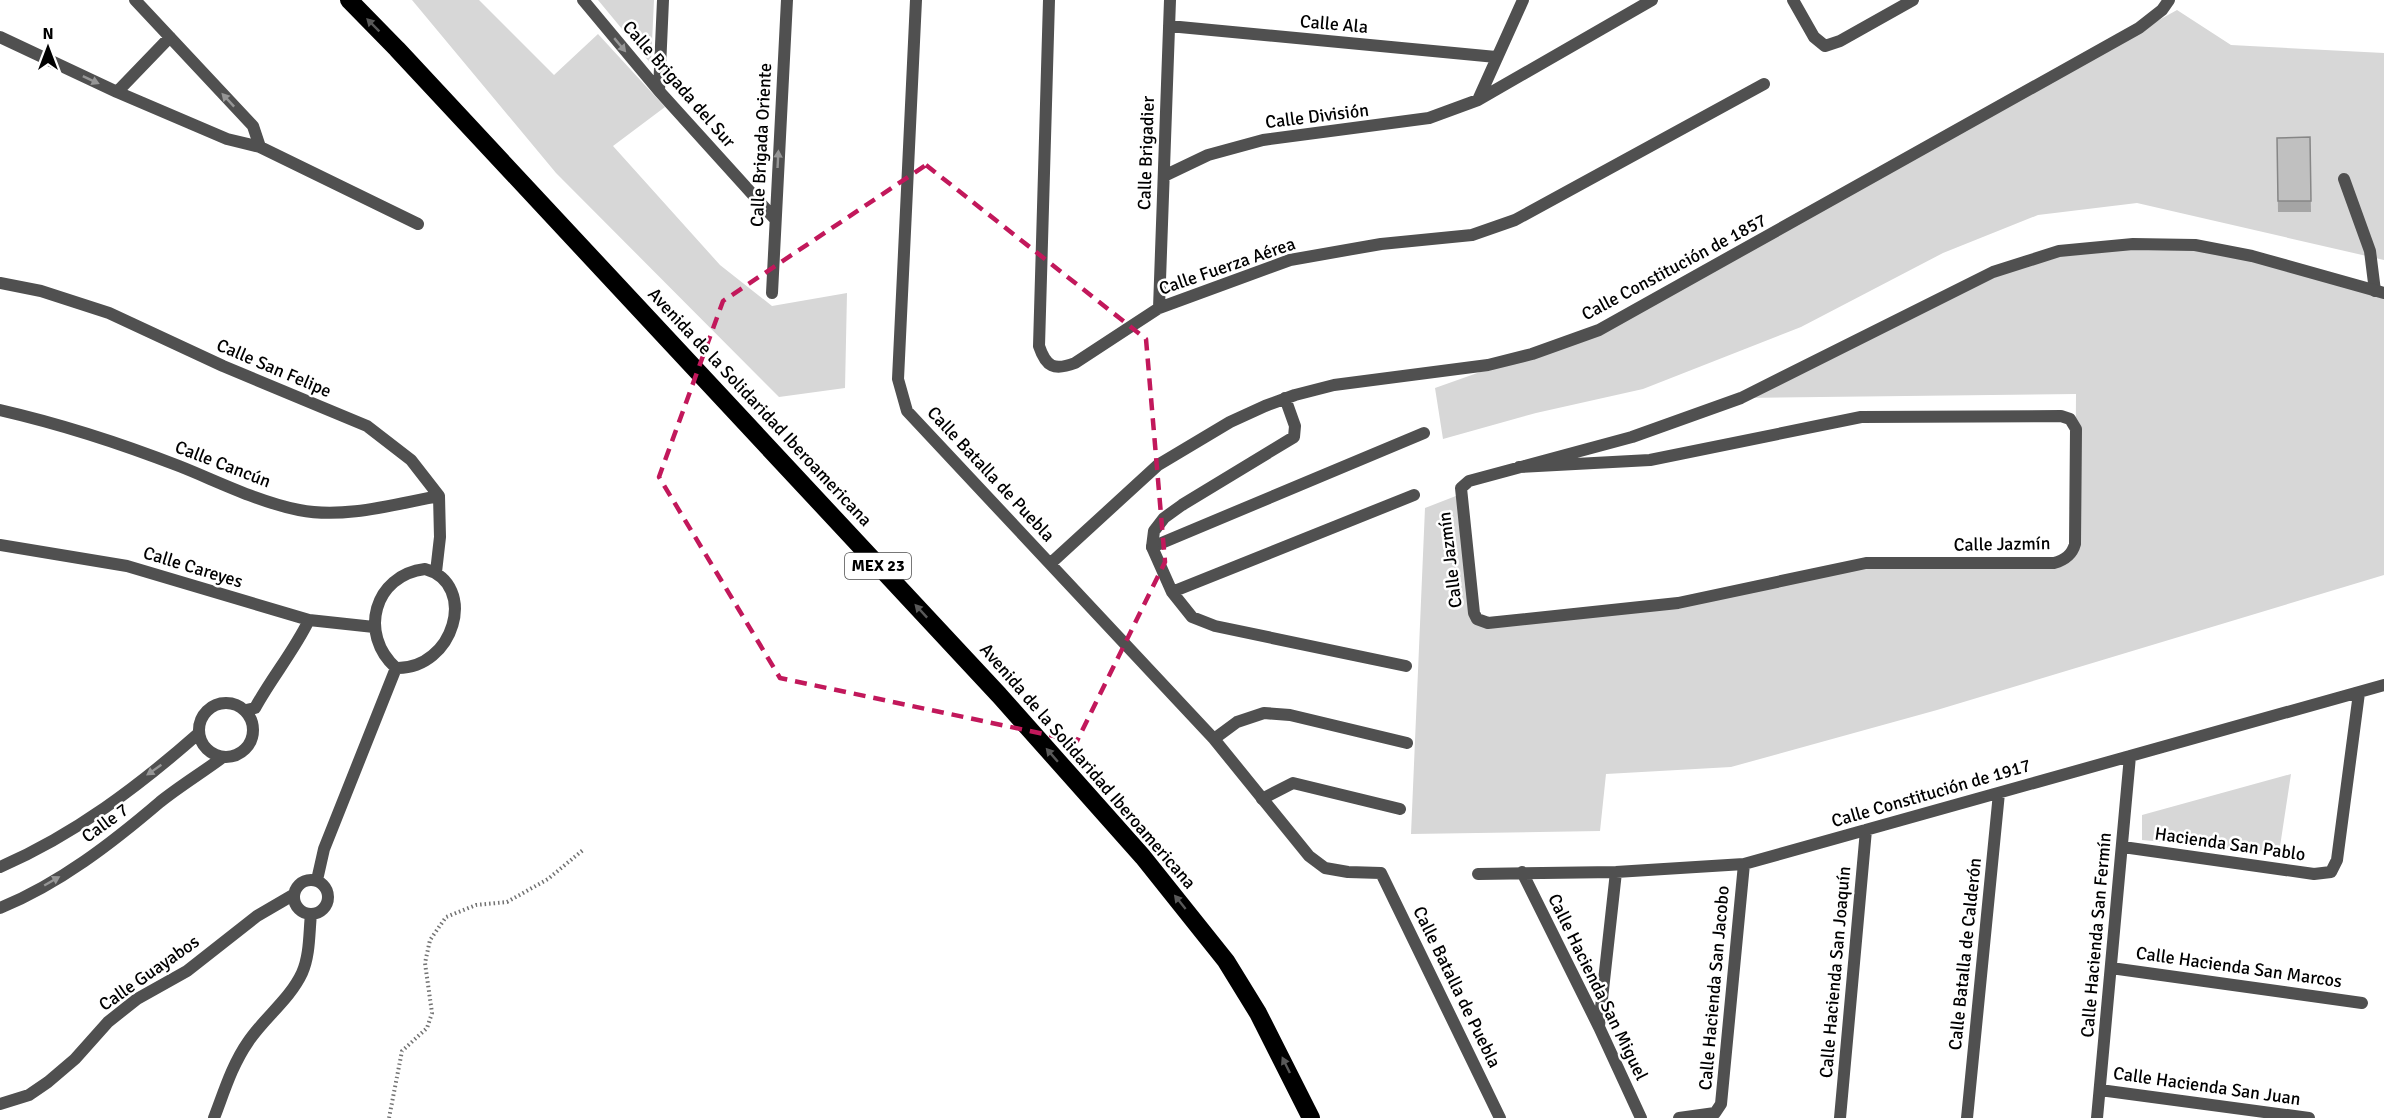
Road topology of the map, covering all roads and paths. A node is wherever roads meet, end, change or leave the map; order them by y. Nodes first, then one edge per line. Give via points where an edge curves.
1 (135, 0) edge
2 (349, 0) edge
3 (583, 0) edge
4 (663, 0) edge
5 (787, 0) edge
6 (916, 0) edge
7 (1049, 0) edge
8 (1170, 0) edge
9 (1523, 0) edge
10 (1652, 0) edge
11 (1793, 0) edge
12 (1913, 0) edge
13 (2169, 0) edge
14 (1169, 26) junction
15 (0, 37) edge
16 (170, 37) junction
17 (1496, 57) junction
18 (1764, 84) dead end
19 (659, 91) junction
20 (117, 92) junction
21 (1478, 100) junction
22 (260, 147) junction
23 (1164, 176) junction
24 (2344, 179) dead end
25 (774, 218) junction
26 (418, 224) dead end
27 (0, 283) edge
28 (2379, 292) edge
29 (772, 293) dead end
30 (1159, 308) junction
31 (1285, 399) junction
32 (0, 410) edge
33 (1424, 434) dead end
34 (1519, 467) junction
35 (1414, 495) dead end
36 (439, 496) junction
37 (0, 545) edge
38 (1152, 546) junction
39 (1051, 563) junction
40 (436, 572) junction
41 (1172, 592) junction
42 (309, 620) junction
43 (374, 627) junction
44 (1406, 666) dead end
45 (396, 668) junction
46 (2384, 686) edge
47 (2359, 693) junction
48 (246, 710) junction
49 (199, 733) junction
50 (1214, 739) junction
51 (1407, 743) dead end
52 (2130, 756) junction
53 (223, 757) junction
54 (1999, 793) junction
55 (1262, 799) junction
56 (1400, 809) dead end
57 (1866, 830) junction
58 (2123, 847) junction
59 (583, 850) dead end
60 (1744, 864) junction
61 (0, 867) edge
62 (1522, 872) junction
63 (1616, 872) junction
64 (1478, 874) dead end
65 (317, 880) junction
66 (293, 895) junction
67 (0, 908) edge
68 (311, 914) junction
69 (2111, 968) junction
70 (2361, 1003) dead end
71 (1599, 1027) junction
72 (2100, 1090) junction
73 (0, 1104) edge
74 (214, 1118) edge
75 (389, 1118) edge
76 (1311, 1118) edge
77 (1500, 1118) edge
78 (1641, 1118) edge
79 (1679, 1118) edge
80 (1840, 1118) edge
81 (1967, 1118) edge
82 (2097, 1118) edge
83 (2309, 1118) edge

1 - 16 street
76 -> 2 highway, Avenida de la Solidaridad Iberoamericana / MEX 23 via 1258,1013 1226,961 1143,857 999,695
3 -> 19 street, Calle Brigada del Sur
4 - 19 street
25 -> 5 street, Calle Brigada Oriente
6 - 39 street, Calle Batalla de Puebla via 898,379 902,396 907,411 921,428
7 - 30 street, Calle Fuerza Aérea via 1039,346 1044,360 1054,367 1075,363
8 - 14 street, Calle Brigadier
9 - 17 street
10 - 21 street, Calle División
11 - 12 street via 1814,37 1825,46
13 - 31 street, Calle Constitución de 1857 via 2139,28 1599,330 1488,365 1343,384
14 - 17 street, Calle Ala
14 - 23 street, Calle Brigadier
15 -> 20 street
16 - 20 street
22 -> 16 street via 253,126
17 - 21 street
18 - 30 street, Calle Fuerza Aérea via 1515,220 1472,235 1382,244 1290,260
19 - 25 street, Calle Brigada del Sur
20 - 22 street via 226,139
21 - 23 street, Calle División via 1429,118 1263,140 1208,155
22 - 26 street
23 - 30 street, Calle Brigadier
24 - 28 street via 2370,251
25 - 29 street, Calle Brigada Oriente
27 - 36 street, Calle San Felipe via 41,291 109,314 367,426 411,460
28 - 34 street, Calle Jazmín via 2252,256 2195,245 2133,244 2059,251 1993,272 1741,398 1632,437
31 - 38 street via 1295,426 1294,437 1182,504 1154,531
31 - 39 street, Calle Constitución de 1857 via 1230,423 1158,465
32 - 36 street, Calle Cancún via 59,423 300,510 346,511
33 - 38 street
34 - 34 street, Calle Jazmín via 1469,480 1461,488 1474,613 1481,622 1678,603 1866,562 2055,562 2068,556 2075,544 2076,429 2070,419 2061,417 1861,417 1650,460
35 - 41 street
36 - 40 street
37 - 42 street, Calle Careyes via 127,566
38 - 41 street
39 - 50 street, Calle Batalla de Puebla
40 - 43 street via 425,568 402,574 378,602
40 - 45 street via 452,595 450,632 436,653 424,662
41 - 44 street via 1192,616 1215,626
42 - 43 street, Calle Careyes
42 - 48 street via 255,708
43 - 45 street via 382,652
45 - 65 street via 324,849
46 - 47 street, Calle Constitución de 1917
47 - 52 street, Calle Constitución de 1917
47 - 58 street, Hacienda San Pablo via 2337,860 2331,872 2314,874
48 - 49 street via 232,702 216,703 205,711
48 - 53 street via 254,724 253,736 235,756
49 - 53 street via 206,748
49 -> 61 street, Calle 7 via 83,824
50 - 51 street via 1237,722 1264,713 1290,715
50 - 55 street, Calle Batalla de Puebla
52 - 54 street, Calle Constitución de 1917
52 - 58 street, Calle Hacienda San Fermín
67 -> 53 street, Calle 7 via 104,847
54 - 57 street, Calle Constitución de 1917
54 - 81 street, Calle Batalla de Calderón
55 - 56 street via 1298,783
55 - 77 street, Calle Batalla de Puebla via 1309,856 1325,868 1381,873
57 - 60 street, Calle Constitución de 1917
57 - 80 street, Calle Hacienda San Joaquín
58 - 69 street, Calle Hacienda San Fermín
59 - 75 path via 548,879 507,902 476,905 446,917 430,940 425,963 432,1013 427,1028 402,1051
60 - 63 street, Calle Constitución de 1917
60 - 79 street, Calle Hacienda San Jacobo via 1721,1104 1715,1113
62 - 63 street, Calle Constitución de 1917
62 - 64 street, Calle Constitución de 1917
62 - 71 street, Calle Hacienda San Miguel
63 - 71 street
65 - 66 street via 304,881
65 - 68 street via 326,889 328,902
66 - 68 street via 299,910
66 - 73 street, Calle Guayabos via 248,923 187,971 137,999 48,1082 29,1095
68 - 74 street via 303,972 242,1050
69 - 70 street, Calle Hacienda San Marcos
69 - 72 street, Calle Hacienda San Fermín
71 - 78 street, Calle Hacienda San Miguel
72 - 82 street, Calle Hacienda San Fermín
72 - 83 street, Calle Hacienda San Juan

